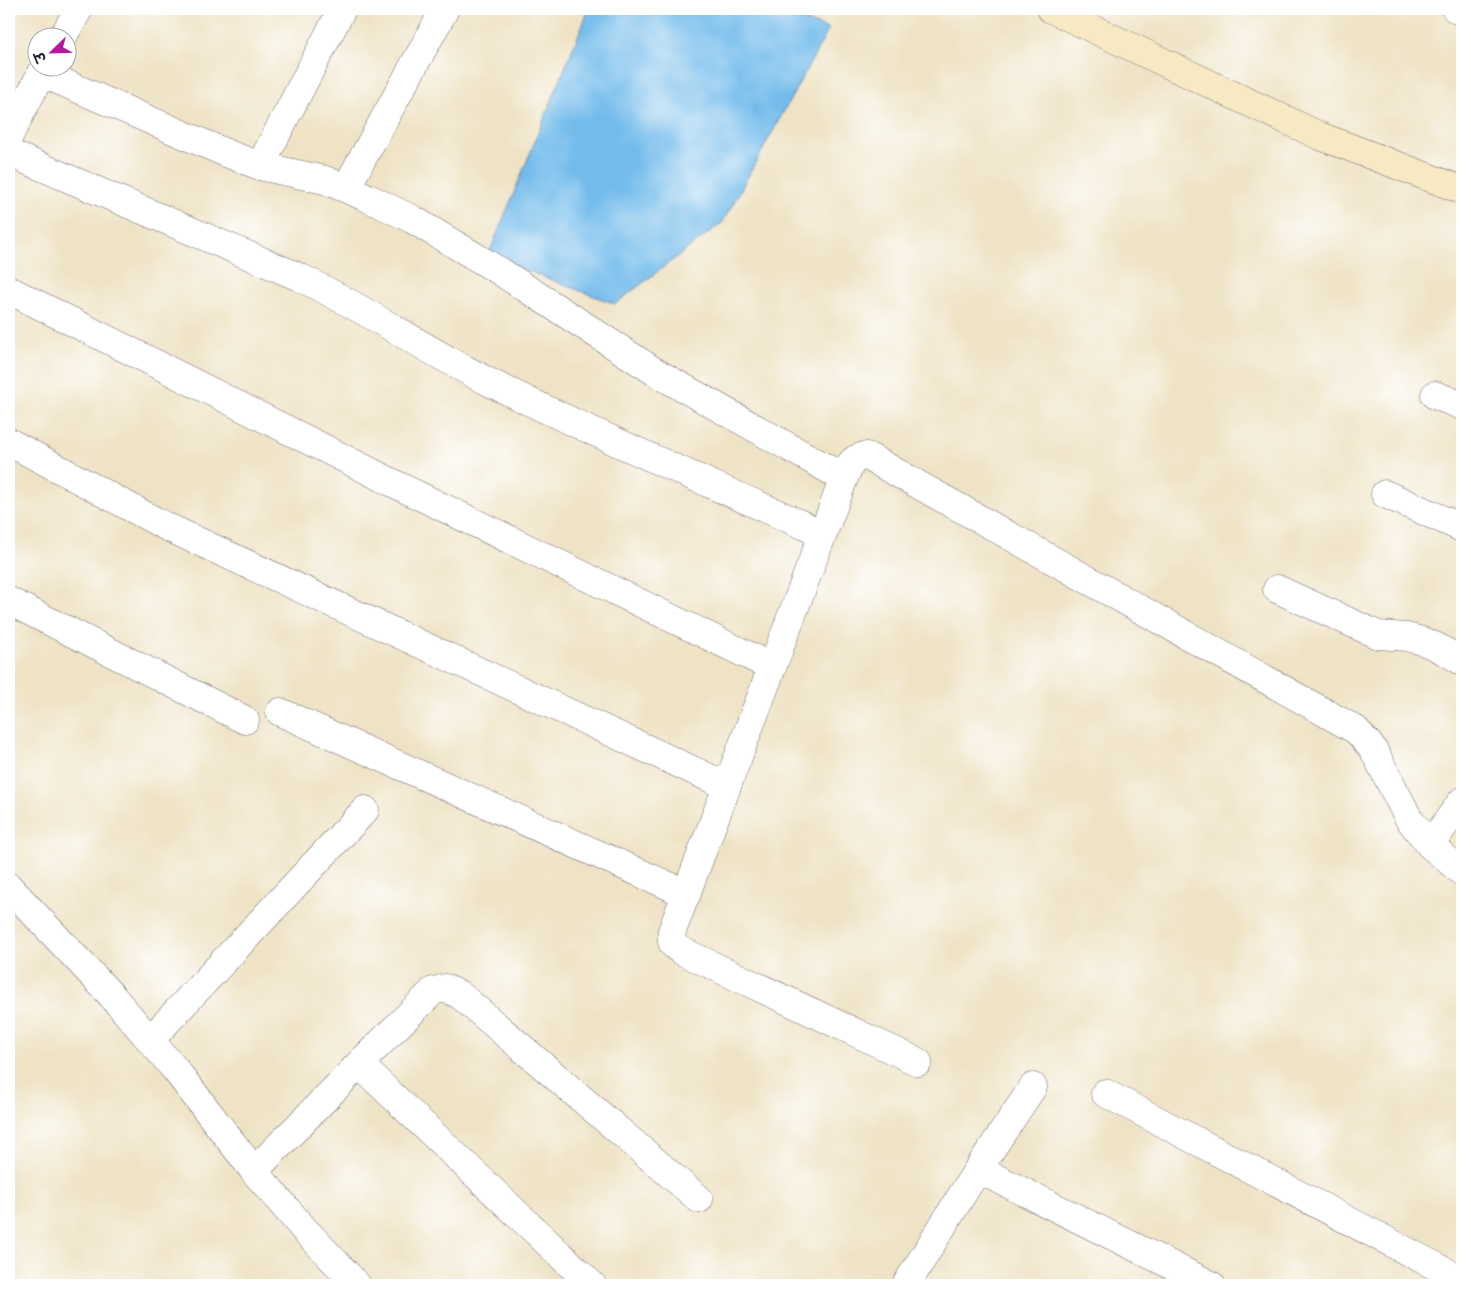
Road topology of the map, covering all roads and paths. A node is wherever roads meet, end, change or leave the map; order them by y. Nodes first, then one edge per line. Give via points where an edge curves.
1 (79, 9) edge
2 (342, 9) edge
3 (445, 9) edge
4 (1051, 9) edge
5 (1456, 9) edge
6 (1462, 12) edge
7 (68, 28) edge
8 (39, 78) edge
9 (61, 78) edge
10 (9, 139) edge
11 (260, 166) junction
12 (346, 188) junction
13 (1462, 190) edge
14 (9, 290) edge
15 (1435, 395) dead end
16 (1462, 406) edge
17 (9, 442) edge
18 (844, 478) junction
19 (1385, 494) dead end
20 (1462, 528) edge
21 (823, 534) junction
22 (1277, 589) dead end
23 (9, 601) edge
24 (1462, 661) edge
25 (772, 667) junction
26 (280, 712) dead end
27 (246, 720) dead end
28 (727, 786) junction
29 (1462, 801) edge
30 (365, 810) dead end
31 (1430, 846) junction
32 (1462, 872) edge
33 (9, 887) edge
34 (687, 894) junction
35 (150, 1040) junction
36 (918, 1062) dead end
37 (359, 1064) junction
38 (1033, 1087) dead end
39 (1105, 1093) dead end
40 (978, 1169) junction
41 (254, 1171) junction
42 (699, 1199) dead end
43 (1462, 1280) edge
44 (357, 1285) edge
45 (592, 1285) edge
46 (906, 1285) edge
47 (1211, 1285) edge

1 - 7 street
2 - 11 street
3 - 12 street
4 - 13 street via 1320,136
5 - 6 street
8 - 10 street
9 - 11 street
10 - 21 street via 328,290 428,350 491,383
11 - 12 street via 325,180
12 - 18 street via 463,249 657,373
14 - 25 street via 392,483
15 - 16 street
17 - 28 street via 163,525
18 - 21 street
18 - 31 street via 853,459 867,456 1356,730 1373,748 1409,819
19 - 20 street
21 - 25 street
22 - 24 street via 1378,635 1422,641
23 - 27 street
25 - 28 street
26 - 34 street
28 - 34 street
29 - 31 street
30 - 35 street
31 - 32 street
33 - 35 street
34 - 36 street via 672,931 674,947
35 - 41 street
37 - 41 street
37 - 42 street via 433,991 445,988 460,994
37 - 45 street
38 - 40 street
39 - 43 street
40 - 46 street
40 - 47 street
41 - 44 street

